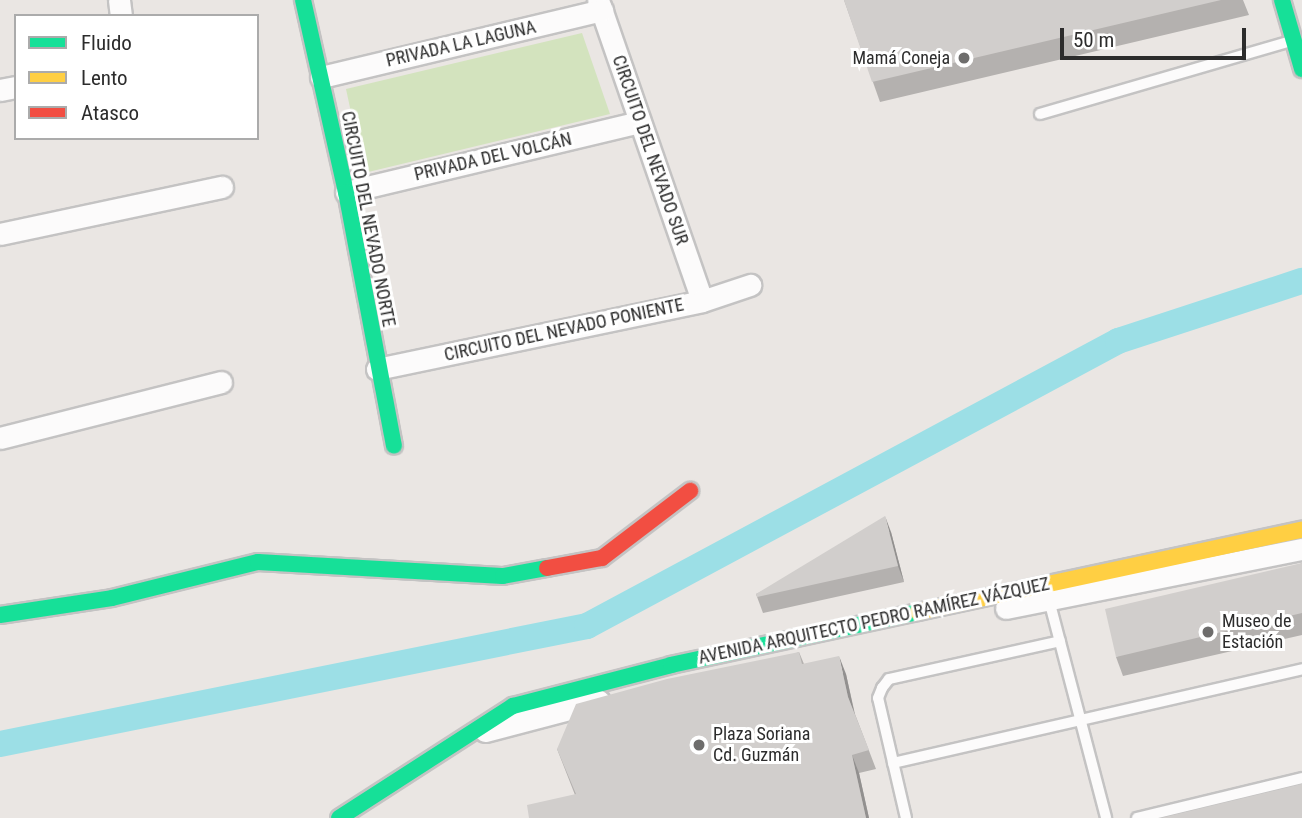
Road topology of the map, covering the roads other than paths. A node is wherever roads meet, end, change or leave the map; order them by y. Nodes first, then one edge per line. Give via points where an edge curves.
1 (303, 0) edge
2 (1283, 0) edge
3 (600, 5) edge
4 (1294, 40) junction
5 (1302, 69) edge
6 (321, 77) junction
7 (1040, 114) dead end
8 (640, 122) junction
9 (222, 187) dead end
10 (346, 192) junction
11 (0, 234) edge
12 (750, 285) dead end
13 (702, 301) junction
14 (377, 369) junction
15 (221, 382) dead end
16 (0, 438) edge
17 (394, 446) dead end
18 (690, 491) dead end
19 (1302, 530) edge
20 (1302, 550) edge
21 (1049, 600) junction
22 (0, 615) edge
23 (1059, 641) junction
24 (1302, 670) edge
25 (1080, 720) junction
26 (456, 739) junction
27 (893, 763) junction
28 (1302, 778) edge
29 (339, 818) edge
30 (906, 818) edge
31 (1106, 818) edge
32 (1137, 818) edge

1 - 6 street, CIRCUITO DEL NEVADO NORTE
2 - 4 street
3 - 6 street, PRIVADA LA LAGUNA
3 - 8 street, CIRCUITO DEL NEVADO SUR
4 - 5 street
4 - 7 lane
6 - 10 street, CIRCUITO DEL NEVADO NORTE
8 - 10 street, PRIVADA DEL VOLCÁN
8 - 13 street, CIRCUITO DEL NEVADO SUR
9 - 11 street
10 - 14 street, CIRCUITO DEL NEVADO NORTE
12 - 13 street, CIRCUITO DEL NEVADO PONIENTE
13 - 14 street, CIRCUITO DEL NEVADO PONIENTE
14 - 17 street, CIRCUITO DEL NEVADO NORTE
15 - 16 street
18 - 22 street via 602,558 503,576 258,562 112,597
19 - 26 street, AVENIDA ARQUITECTO PEDRO RAMÍREZ VÁZQUEZ via 671,665 513,706
20 - 21 street, AVENIDA ARQUITECTO PEDRO RAMÍREZ VÁZQUEZ
21 - 23 lane
21 - 26 street, AVENIDA ARQUITECTO PEDRO RAMÍREZ VÁZQUEZ via 838,643
23 - 25 lane
23 - 27 lane via 889,679 878,698
24 - 25 lane
25 - 27 lane
25 - 31 lane
26 - 29 street, AVENIDA ARQUITECTO PEDRO RAMÍREZ VÁZQUEZ
27 - 30 lane
28 - 32 lane

